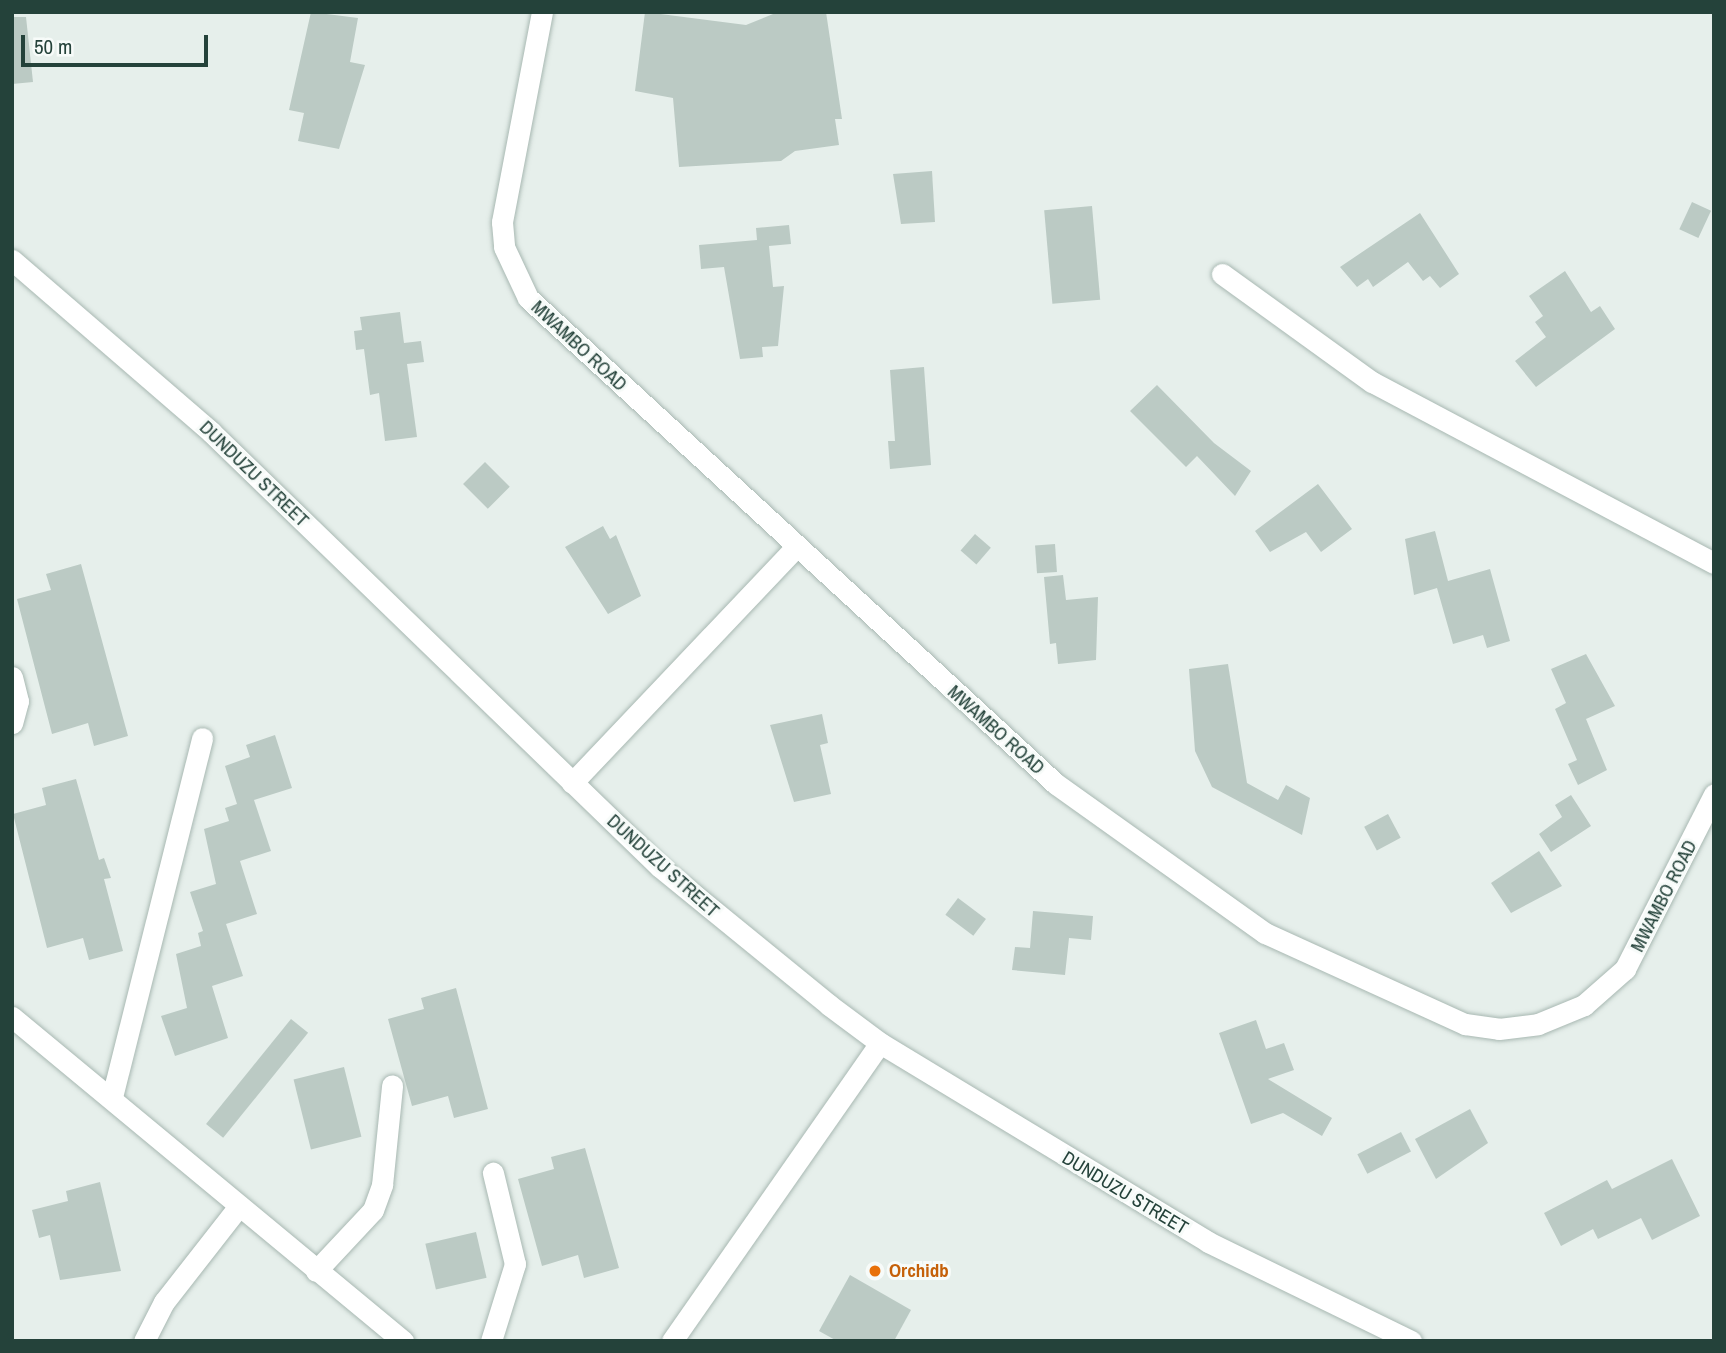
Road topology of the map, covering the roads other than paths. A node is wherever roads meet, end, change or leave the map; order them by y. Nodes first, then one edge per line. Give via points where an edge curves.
1 (541, 12) edge
2 (12, 260) edge
3 (1222, 274) dead end
4 (795, 548) junction
5 (1714, 563) edge
6 (12, 677) edge
7 (12, 723) edge
8 (202, 737) dead end
9 (572, 783) junction
10 (1714, 794) edge
11 (12, 1017) edge
12 (880, 1043) junction
13 (392, 1086) dead end
14 (112, 1097) junction
15 (493, 1173) dead end
16 (239, 1206) junction
17 (316, 1271) junction
18 (681, 1337) edge
19 (144, 1341) edge
20 (403, 1341) edge
21 (491, 1341) edge
22 (1411, 1341) edge

1 - 4 street, MWAMBO ROAD via 504,194 504,247 513,274 528,298
2 - 9 street, DUNDUZU STREET via 211,432
3 - 5 street via 1372,382
4 - 9 street
4 - 10 street, MWAMBO ROAD via 1056,784 1192,883 1265,933 1465,1024 1499,1029 1538,1024 1603,992 1644,940
6 - 7 street via 18,701
8 - 14 street
9 - 12 street, DUNDUZU STREET via 660,867
11 - 14 street
12 - 18 street
12 - 22 street, DUNDUZU STREET via 1209,1242
13 - 17 street via 382,1185 373,1210
14 - 16 street
15 - 21 street via 515,1264
16 - 17 street
16 - 19 street via 164,1301
17 - 20 street

